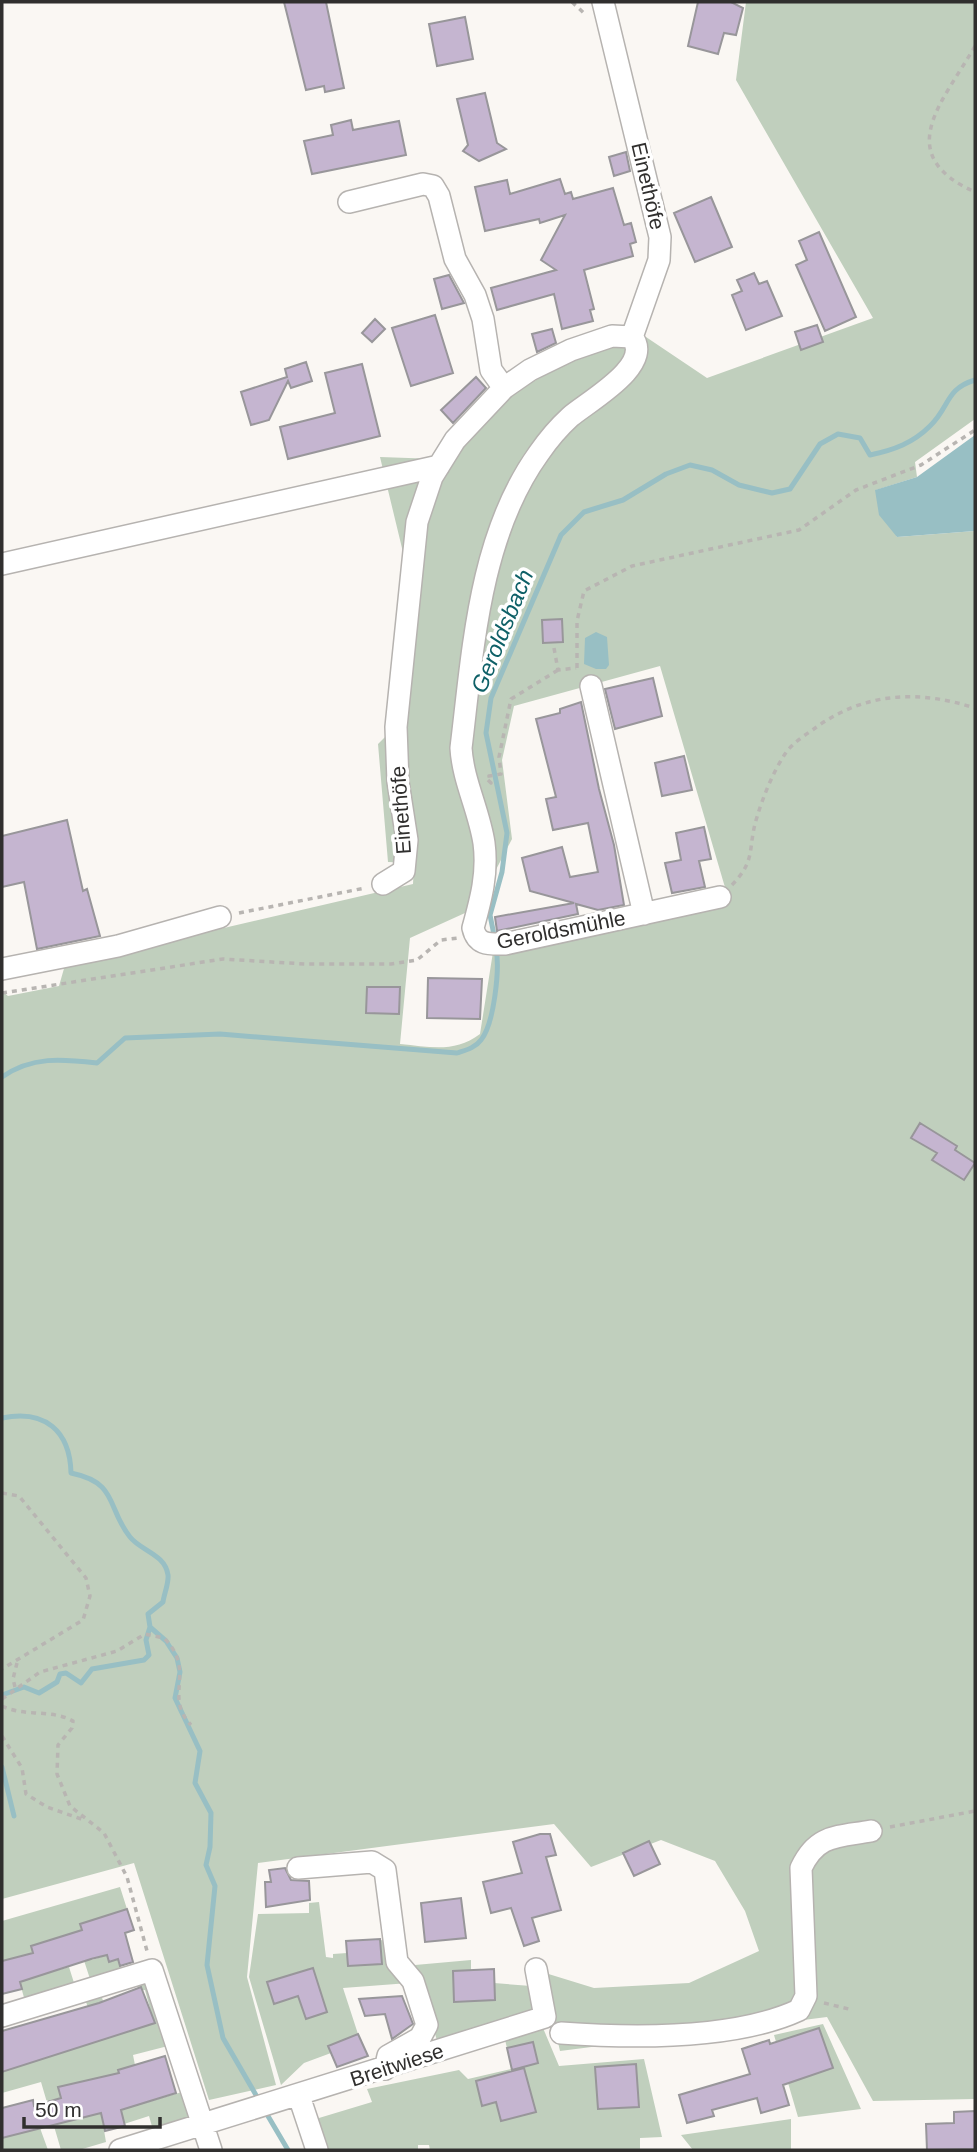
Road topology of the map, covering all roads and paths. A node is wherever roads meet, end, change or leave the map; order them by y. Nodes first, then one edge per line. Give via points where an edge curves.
1 (603, 2) edge
2 (975, 46) edge
3 (975, 192) edge
4 (349, 202) dead end
5 (632, 337) junction
6 (504, 388) junction
7 (975, 430) edge
8 (439, 466) junction
9 (2, 564) edge
10 (554, 648) dead end
11 (576, 668) junction
12 (558, 670) junction
13 (591, 686) joint
14 (975, 708) edge
15 (489, 776) dead end
16 (383, 884) joint
17 (720, 897) joint
18 (644, 914) junction
19 (220, 917) joint
20 (478, 940) junction
21 (2, 969) edge
22 (2, 993) edge
23 (2, 1493) edge
24 (17, 1661) junction
25 (2, 1669) edge
26 (15, 1687) junction
27 (2, 1699) edge
28 (2, 1706) edge
29 (191, 1725) dead end
30 (2, 1736) edge
31 (975, 1811) edge
32 (86, 1821) junction
33 (871, 1831) joint
34 (298, 1868) dead end
35 (536, 1969) dead end
36 (152, 1970) junction
37 (802, 2006) junction
38 (853, 2010) dead end
39 (2, 2016) edge
40 (545, 2017) junction
41 (561, 2033) junction
42 (698, 2045) dead end
43 (385, 2069) junction
44 (291, 2099) junction
45 (202, 2126) junction
46 (120, 2150) edge
47 (211, 2150) edge
48 (317, 2150) edge

1 - 5 street, Einethöfe via 660,237 659,260
2 - 3 path via 936,110 930,142 944,176
4 - 6 street via 423,184 433,186 455,258 483,319 491,370
5 - 6 street, Einethöfe via 612,336 571,349
5 - 20 street, Geroldsmühle via 637,352 633,365 552,435 528,469 498,541 483,594 461,748 462,770 478,818 485,861 473,928
6 - 8 street, Einethöfe via 455,440
7 - 11 path via 921,465 856,490 799,530 632,566 584,590 577,621
8 - 9 street
8 - 16 street, Einethöfe via 417,522 396,727 407,840 404,871
10 - 12 path
11 - 12 path
11 - 13 path
12 - 15 path via 511,699 499,757 501,774
13 - 18 street
14 - 17 path via 911,695 869,700 836,713 803,737 786,752 776,771 757,818 747,869
16 - 19 path, Einethöfe
17 - 18 street, Geroldsmühle
18 - 20 street, Geroldsmühle via 505,944
19 - 21 street via 118,946
20 - 22 path via 441,940 416,960 391,964 223,959
23 - 24 path via 19,1496 31,1509 86,1578 90,1596 83,1620
24 - 25 path
24 - 26 path
26 - 27 path
26 - 29 path via 65,1663 124,1649 145,1634 164,1638 180,1665 178,1697
28 - 32 path via 73,1721 58,1745 57,1774 71,1805
30 - 32 path via 22,1768 26,1794
31 - 33 path
32 - 36 path via 104,1833 127,1877
33 - 37 street via 822,1840 809,1850 801,1868 806,1996
34 - 43 street via 372,1862 385,1870 397,1962 413,1981 427,2025 420,2038 388,2056
35 - 40 street
36 - 39 street
36 - 45 street
37 - 38 path via 825,2003
37 - 41 street via 782,2018 675,2036
40 - 41 street
40 - 43 street, Breitwiese
41 - 42 street via 587,2045 619,2050
43 - 44 street, Breitwiese
44 - 45 street, Breitwiese
44 - 48 street
45 - 46 street, Breitwiese
45 - 47 street

